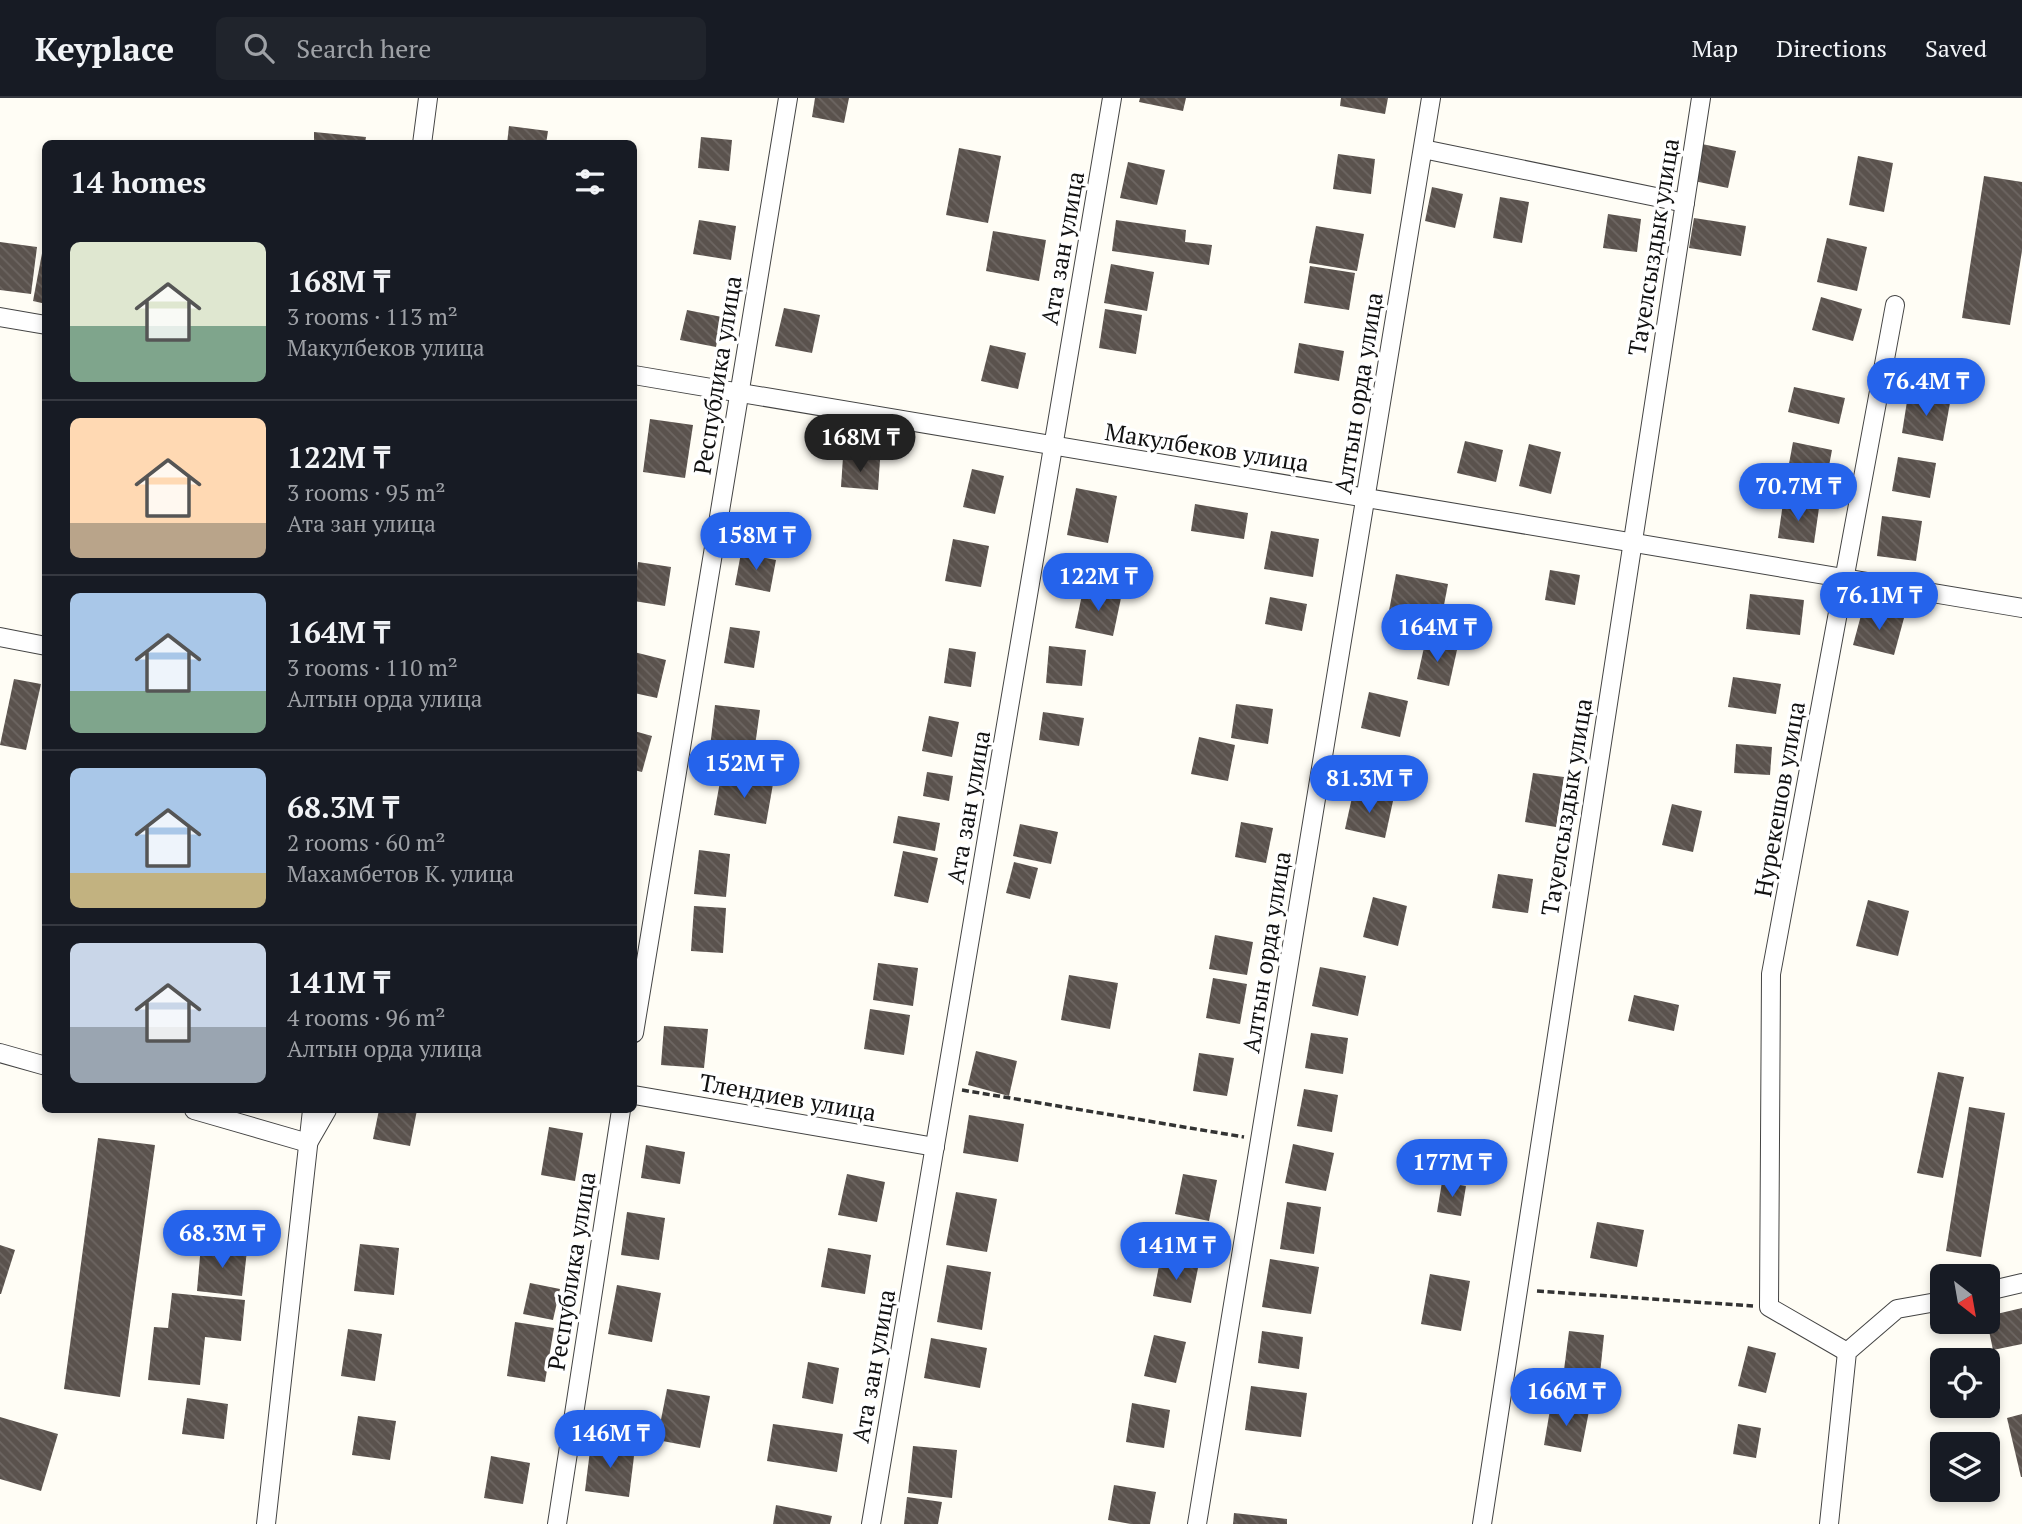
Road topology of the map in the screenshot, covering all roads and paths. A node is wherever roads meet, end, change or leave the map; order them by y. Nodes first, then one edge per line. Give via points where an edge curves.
1 (428, 98) edge
2 (788, 98) edge
3 (1112, 98) edge
4 (1431, 98) edge
5 (1701, 98) edge
6 (423, 140) edge
7 (1423, 149) junction
8 (1685, 203) junction
9 (1895, 305) dead end
10 (0, 317) edge
11 (42, 324) edge
12 (637, 376) edge
13 (739, 393) junction
14 (1054, 446) junction
15 (1366, 498) junction
16 (1632, 542) junction
17 (1844, 578) junction
18 (2022, 608) edge
19 (0, 637) edge
20 (42, 645) edge
21 (637, 1015) edge
22 (0, 1053) edge
23 (42, 1065) edge
24 (945, 1087) junction
25 (637, 1096) edge
26 (204, 1113) edge
27 (312, 1113) edge
28 (325, 1113) edge
29 (621, 1113) edge
30 (1260, 1140) junction
31 (308, 1143) junction
32 (935, 1147) junction
33 (2022, 1283) edge
34 (2000, 1288) edge
35 (1518, 1290) junction
36 (1930, 1303) edge
37 (1769, 1307) junction
38 (1847, 1352) junction
39 (266, 1524) edge
40 (557, 1524) edge
41 (871, 1524) edge
42 (1197, 1524) edge
43 (1482, 1524) edge
44 (1829, 1524) edge

1 - 6 street
2 - 13 street, Республика улица
3 - 14 street, Ата зан улица
4 - 7 street, Алтын орда улица
5 - 8 street, Тауелсыздык улица
7 - 8 street
7 - 15 street, Алтын орда улица
8 - 16 street, Тауелсыздык улица
9 - 17 street, Нурекешов улица
10 - 11 street
12 - 13 street, Макулбеков улица
13 - 14 street, Макулбеков улица
13 - 21 street, Республика улица
14 - 15 street, Макулбеков улица
14 - 24 street, Ата зан улица
15 - 16 street, Макулбеков улица
15 - 30 street, Алтын орда улица
16 - 17 street, Макулбеков улица
16 - 35 street, Тауелсыздык улица
17 - 18 street, Макулбеков улица
17 - 37 street, Нурекешов улица via 1771,974
19 - 20 street
22 - 23 street
24 - 30 path
24 - 32 street, Ата зан улица
25 - 32 street, Тлендиев улица
26 - 31 street
27 - 31 street
28 - 31 street
29 - 40 street, Республика улица
30 - 42 street, Алтын орда улица
31 - 39 street
32 - 41 street, Ата зан улица
33 - 34 street
35 - 37 path
35 - 43 street, Тауелсыздык улица
36 - 38 street via 1897,1309
37 - 38 street
38 - 44 street

